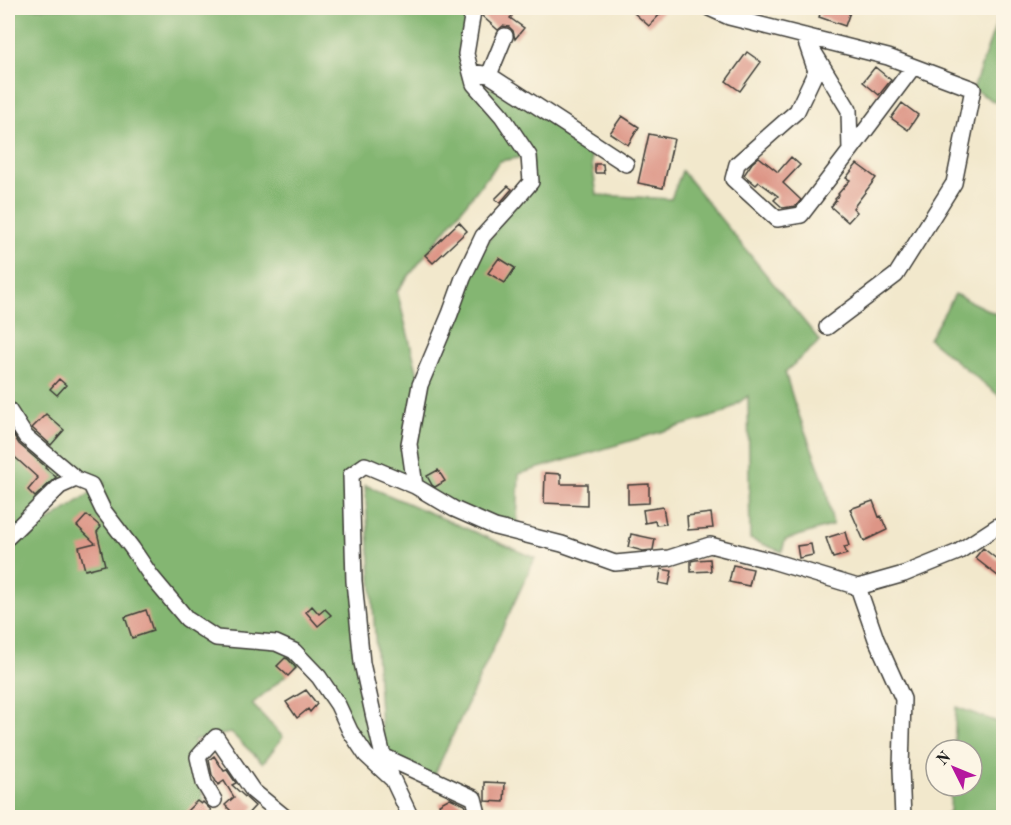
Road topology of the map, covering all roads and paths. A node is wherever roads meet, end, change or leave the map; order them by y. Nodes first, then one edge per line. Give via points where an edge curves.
1 (466, 8) edge
2 (709, 8) edge
3 (505, 36) dead end
4 (804, 36) junction
5 (913, 67) junction
6 (471, 72) junction
7 (489, 75) junction
8 (850, 151) junction
9 (626, 164) dead end
10 (827, 327) dead end
11 (8, 409) edge
12 (76, 479) junction
13 (415, 486) junction
14 (1004, 522) edge
15 (8, 537) edge
16 (858, 586) junction
17 (383, 756) junction
18 (393, 780) junction
19 (214, 800) dead end
20 (286, 818) edge
21 (411, 818) edge
22 (479, 818) edge
23 (903, 818) edge

1 - 6 street via 473,11 466,54
2 - 4 street
3 - 7 street
4 - 5 street
4 - 8 street via 849,110
4 - 8 street via 816,71 797,111 737,164 733,179 777,219 801,215
5 - 8 street
5 - 10 street via 973,89 954,183 897,275
6 - 7 street
6 - 13 street via 474,84 529,156 531,182 483,236 420,384 408,444
7 - 9 street
11 - 12 street via 26,437
12 - 15 street via 60,486
12 - 18 street via 91,485 151,576 187,619 216,638 276,643 294,651 319,677 366,755
13 - 16 street via 495,527 615,563 669,558 710,545
13 - 17 street via 365,465 351,475 354,581 362,663
14 - 16 street via 958,552 904,574
16 - 23 street via 903,699
17 - 18 street
17 - 22 street via 474,798
18 - 21 street
19 - 20 street via 204,783 198,757 216,737 253,790

